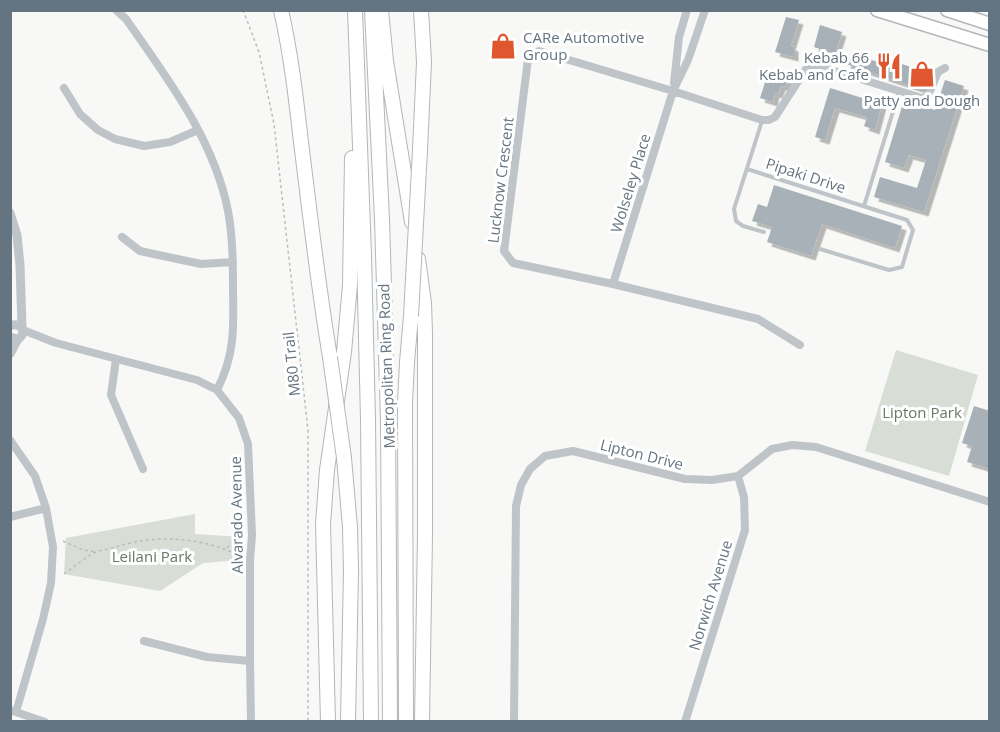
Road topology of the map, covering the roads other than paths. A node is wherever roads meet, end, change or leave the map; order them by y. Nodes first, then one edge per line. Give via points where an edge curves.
1 (116, 10) edge
2 (281, 10) edge
3 (355, 10) edge
4 (372, 10) edge
5 (381, 10) edge
6 (421, 10) edge
7 (687, 10) edge
8 (705, 10) edge
9 (877, 10) edge
10 (947, 10) edge
11 (990, 24) edge
12 (990, 45) edge
13 (357, 51) junction
14 (945, 68) dead end
15 (64, 88) dead end
16 (673, 91) junction
17 (899, 92) junction
18 (762, 120) junction
19 (198, 130) junction
20 (747, 169) junction
21 (864, 206) junction
22 (10, 213) edge
23 (764, 232) dead end
24 (122, 237) dead end
25 (820, 249) dead end
26 (233, 262) junction
27 (613, 284) junction
28 (411, 316) junction
29 (17, 332) edge
30 (800, 345) dead end
31 (10, 354) edge
32 (116, 359) junction
33 (213, 388) junction
34 (10, 440) edge
35 (143, 469) dead end
36 (738, 476) junction
37 (990, 502) edge
38 (46, 508) junction
39 (10, 517) edge
40 (144, 641) dead end
41 (250, 661) junction
42 (13, 711) edge
43 (45, 722) edge
44 (251, 722) edge
45 (328, 722) edge
46 (348, 722) edge
47 (370, 722) edge
48 (390, 722) edge
49 (406, 722) edge
50 (413, 722) edge
51 (422, 722) edge
52 (514, 722) edge
53 (685, 722) edge

1 - 19 street via 177,93
2 - 46 highway, bridge via 344,458 351,571
3 - 13 highway, Metropolitan Ring Road
4 - 48 highway, Metropolitan Ring Road via 388,421
5 - 51 highway via 424,303
6 - 28 highway, bridge via 423,62
7 - 16 street, Wolseley Place via 679,37
8 - 16 street, Wolseley Place
9 - 12 main road
10 - 11 main road
13 - 45 highway via 350,285 323,516
13 - 47 highway, Metropolitan Ring Road via 368,419
14 - 17 street via 935,76 926,98
15 - 19 street via 80,114 115,139 144,146 171,142
16 - 18 street
16 - 27 street, Wolseley Place
16 - 27 street, Lucknow Crescent via 539,51 528,59 504,251 513,262
17 - 18 street via 810,65 775,117
17 - 21 lane
18 - 20 lane, Pipaki Drive
19 - 26 street via 216,168 228,212
20 - 21 lane, Pipaki Drive
20 - 23 lane via 734,208 736,220
21 - 25 lane, Pipaki Drive via 907,220 913,230 902,267 889,270
22 - 29 street via 20,265
24 - 26 street via 140,251 201,264
26 - 33 street via 234,332 230,357
27 - 30 street, Lucknow Crescent via 758,319
28 - 49 highway via 405,403
28 - 50 highway
29 - 31 street
29 - 32 street
32 - 33 street via 197,380
32 - 35 street via 111,395
33 - 41 street, Alvarado Avenue via 239,418 248,444 252,534
34 - 38 street via 35,476
36 - 37 street via 772,449 792,445 816,447
36 - 52 street, Lipton Drive via 685,479 573,451 545,456 530,469 516,506
36 - 53 street, Norwich Avenue via 744,497 745,530
38 - 39 street
38 - 42 street via 53,547 51,583
40 - 41 street via 207,657
41 - 44 street, Alvarado Avenue
42 - 43 street

